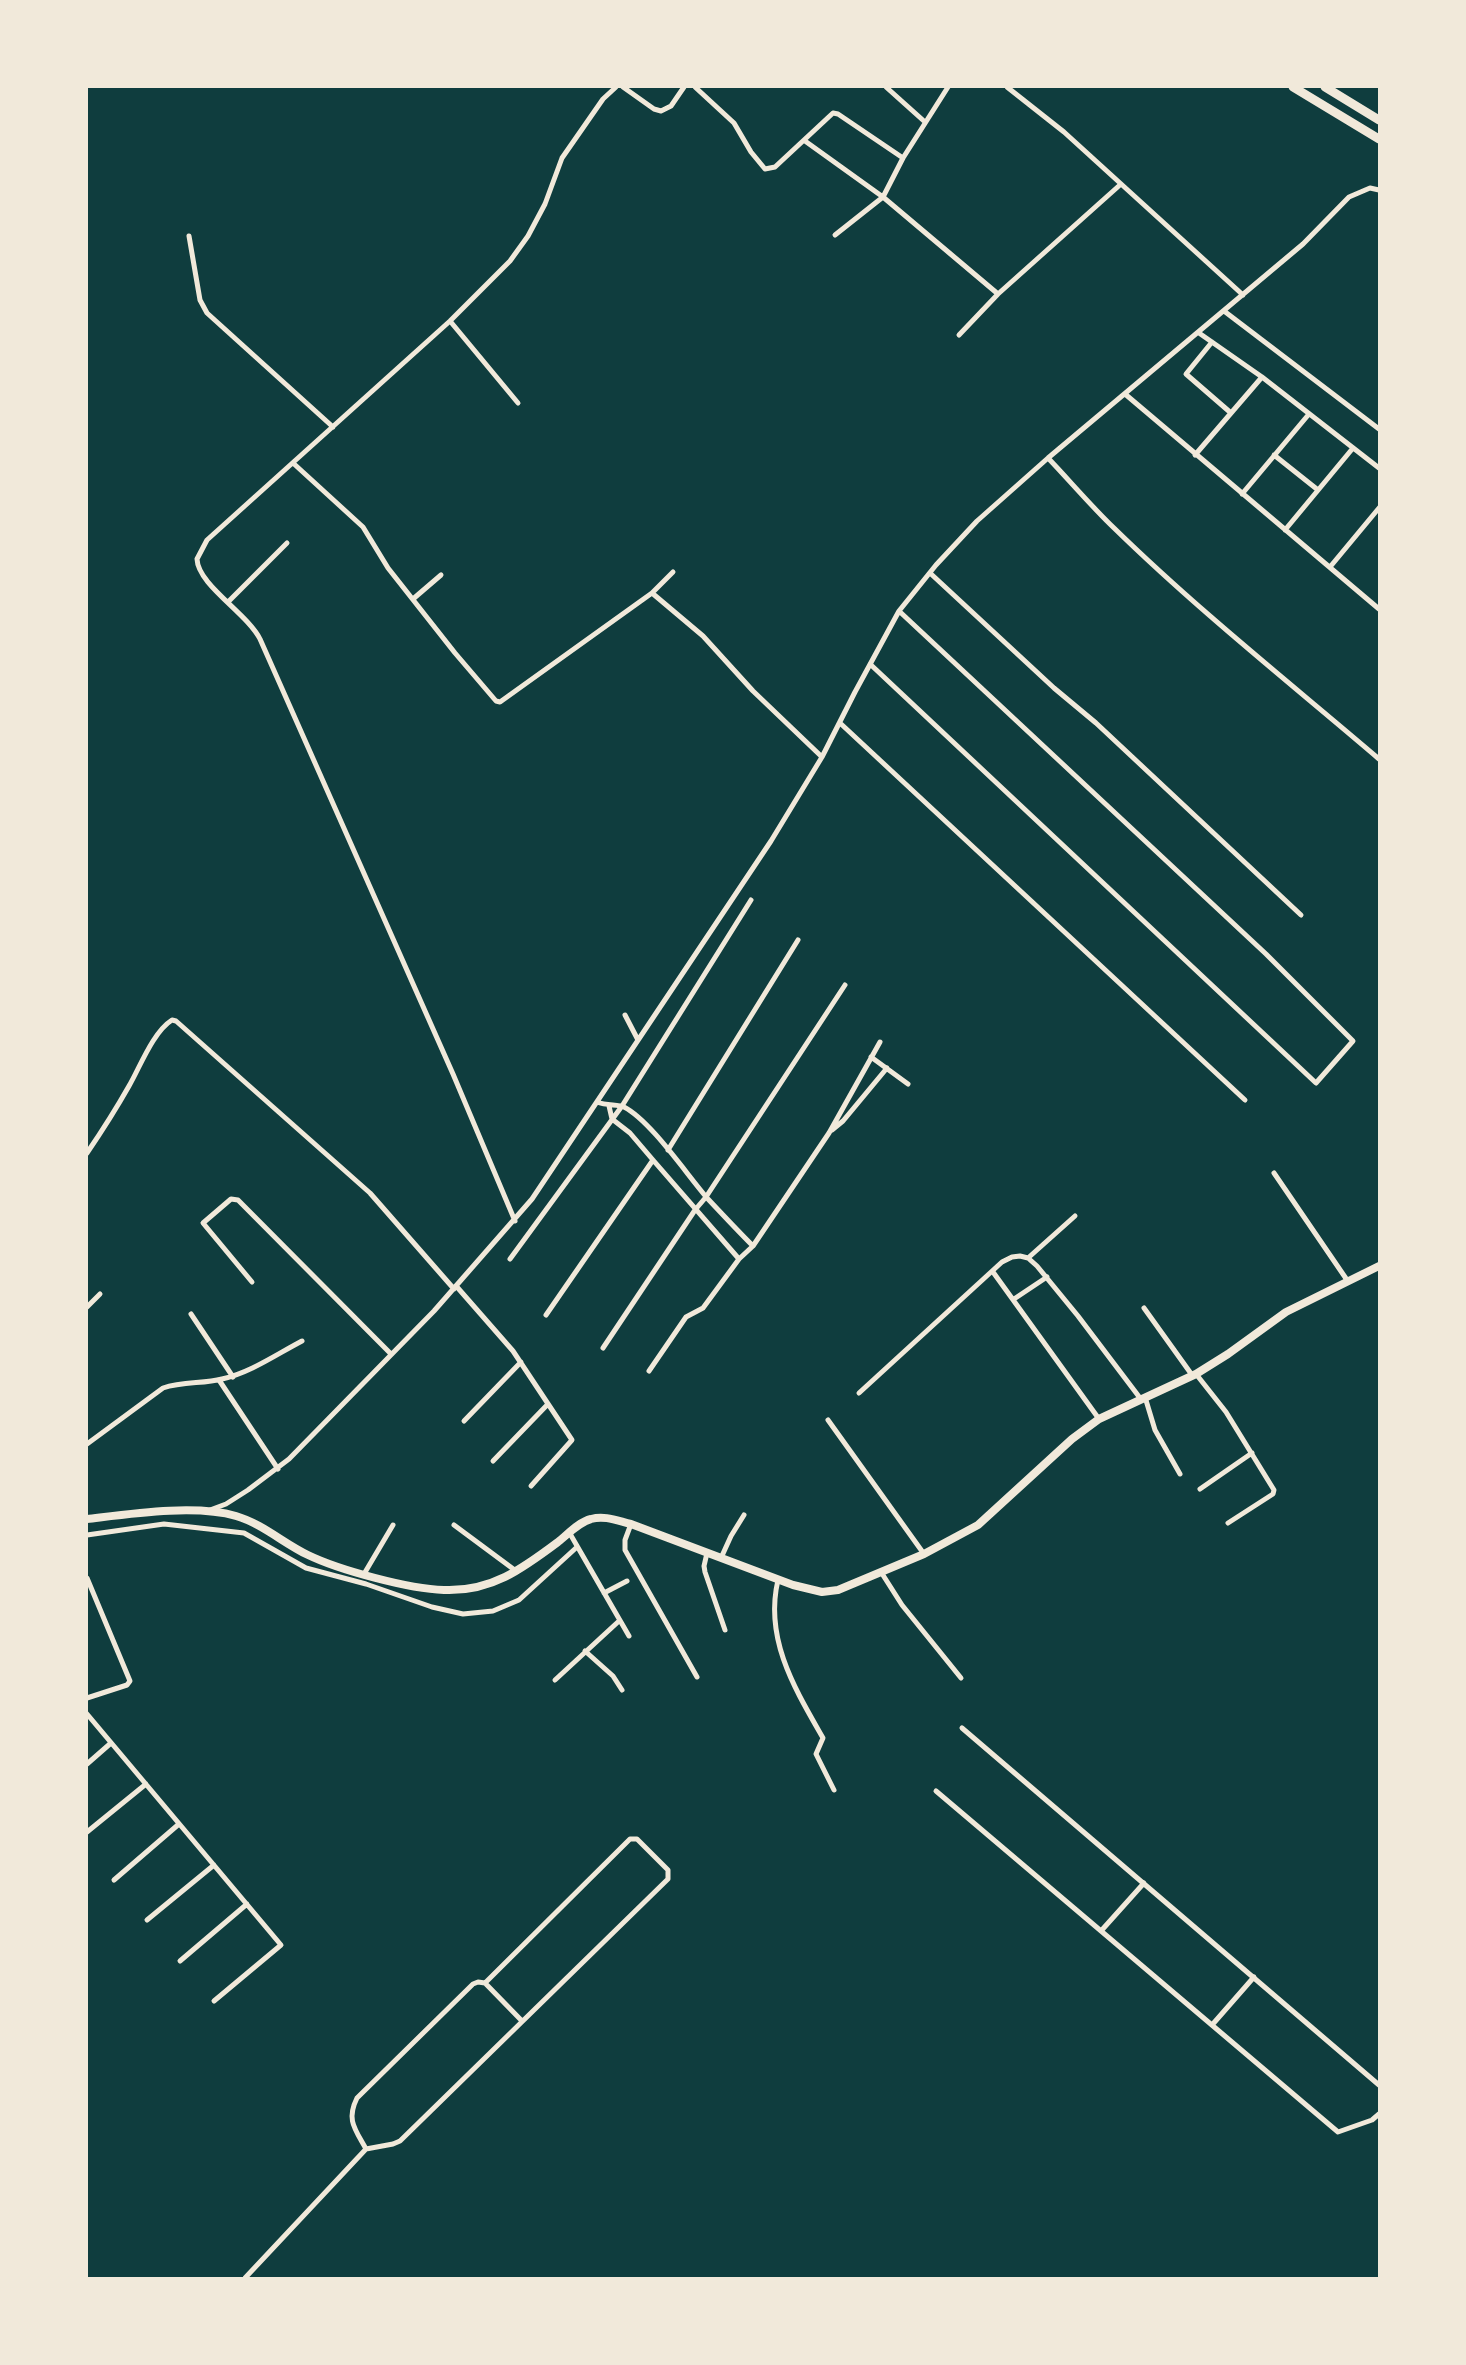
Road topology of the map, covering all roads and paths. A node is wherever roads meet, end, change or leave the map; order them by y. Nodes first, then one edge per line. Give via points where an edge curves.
1 (616, 87) edge
2 (623, 87) edge
3 (684, 87) edge
4 (695, 87) edge
5 (886, 87) edge
6 (948, 87) edge
7 (1007, 87) edge
8 (1293, 87) edge
9 (1325, 87) edge
10 (1379, 120) edge
11 (926, 122) junction
12 (1379, 139) edge
13 (805, 141) junction
14 (903, 158) junction
15 (1122, 184) junction
16 (1379, 190) edge
17 (883, 197) junction
18 (835, 235) dead end
19 (189, 236) dead end
20 (998, 294) junction
21 (1243, 294) junction
22 (1224, 311) junction
23 (450, 321) junction
24 (1198, 333) junction
25 (959, 335) dead end
26 (1212, 342) junction
27 (1262, 377) junction
28 (1125, 394) junction
29 (518, 403) dead end
30 (1231, 413) junction
31 (1309, 414) junction
32 (333, 427) junction
33 (1379, 429) edge
34 (1353, 448) junction
35 (1195, 455) junction
36 (1274, 455) junction
37 (1048, 458) junction
38 (294, 463) junction
39 (1379, 468) edge
40 (1318, 490) junction
41 (1242, 494) junction
42 (1379, 508) edge
43 (1284, 530) junction
44 (287, 543) dead end
45 (1330, 567) junction
46 (673, 572) dead end
47 (930, 573) junction
48 (441, 575) dead end
49 (652, 593) junction
50 (413, 599) junction
51 (228, 602) junction
52 (1379, 608) edge
53 (899, 611) junction
54 (870, 664) junction
55 (840, 723) junction
56 (822, 758) junction
57 (1379, 759) edge
58 (751, 900) dead end
59 (1301, 915) dead end
60 (798, 940) dead end
61 (845, 985) dead end
62 (625, 1015) dead end
63 (638, 1040) junction
64 (880, 1042) dead end
65 (871, 1057) junction
66 (887, 1068) junction
67 (908, 1084) dead end
68 (1245, 1100) dead end
69 (597, 1102) junction
70 (609, 1106) junction
71 (622, 1106) junction
72 (612, 1119) junction
73 (829, 1133) junction
74 (668, 1150) junction
75 (87, 1153) edge
76 (653, 1160) junction
77 (1274, 1173) dead end
78 (706, 1197) junction
79 (695, 1210) junction
80 (1075, 1216) dead end
81 (515, 1221) junction
82 (753, 1246) junction
83 (1028, 1258) junction
84 (510, 1259) dead end
85 (739, 1259) junction
86 (1379, 1266) edge
87 (993, 1272) junction
88 (1047, 1277) junction
89 (1347, 1280) junction
90 (252, 1282) dead end
91 (456, 1288) junction
92 (100, 1294) dead end
93 (1014, 1299) junction
94 (87, 1307) edge
95 (1144, 1308) dead end
96 (191, 1314) dead end
97 (546, 1315) dead end
98 (302, 1341) dead end
99 (603, 1348) dead end
100 (391, 1354) junction
101 (521, 1362) junction
102 (649, 1371) dead end
103 (1196, 1376) junction
104 (233, 1377) junction
105 (219, 1380) junction
106 (859, 1393) dead end
107 (1144, 1398) junction
108 (548, 1404) junction
109 (1099, 1419) junction
110 (828, 1420) dead end
111 (464, 1421) dead end
112 (87, 1444) edge
113 (1252, 1453) junction
114 (493, 1461) dead end
115 (278, 1468) junction
116 (1180, 1474) dead end
117 (531, 1486) dead end
118 (1200, 1489) dead end
119 (206, 1512) junction
120 (744, 1515) dead end
121 (87, 1520) edge
122 (1228, 1523) dead end
123 (393, 1525) dead end
124 (453, 1525) dead end
125 (630, 1527) junction
126 (87, 1535) edge
127 (571, 1535) junction
128 (284, 1542) junction
129 (577, 1546) junction
130 (278, 1551) junction
131 (924, 1554) junction
132 (721, 1558) junction
133 (705, 1560) junction
134 (517, 1572) junction
135 (364, 1574) junction
136 (882, 1575) junction
137 (87, 1578) edge
138 (627, 1581) dead end
139 (778, 1582) junction
140 (604, 1593) junction
141 (619, 1621) junction
142 (725, 1630) dead end
143 (629, 1636) dead end
144 (585, 1651) junction
145 (697, 1677) dead end
146 (961, 1678) dead end
147 (555, 1680) dead end
148 (622, 1690) dead end
149 (87, 1698) edge
150 (87, 1714) edge
151 (962, 1728) dead end
152 (111, 1743) junction
153 (87, 1764) edge
154 (146, 1784) junction
155 (834, 1790) dead end
156 (936, 1791) dead end
157 (179, 1824) junction
158 (87, 1832) edge
159 (214, 1865) junction
160 (114, 1880) dead end
161 (1144, 1883) junction
162 (247, 1904) junction
163 (147, 1920) dead end
164 (1101, 1931) junction
165 (180, 1961) dead end
166 (1254, 1977) junction
167 (485, 1983) junction
168 (214, 2001) dead end
169 (522, 2021) junction
170 (1212, 2025) junction
171 (1379, 2085) edge
172 (1379, 2114) edge
173 (366, 2149) junction
174 (245, 2278) edge

1 - 23 street via 603,99 562,158 528,236 510,261
2 - 3 street via 661,111 671,106
4 - 13 street via 734,123 765,169 775,167
5 - 11 street
6 - 11 street
7 - 15 street
8 - 12 highway
9 - 10 highway
11 - 14 street
13 - 14 street via 830,114 836,113
13 - 17 street
14 - 17 street
15 - 20 street
15 - 21 street
16 - 21 street via 1370,188 1349,196 1303,244
17 - 18 street
17 - 20 street
19 - 32 street via 198,293 207,313
20 - 25 street
21 - 22 street
22 - 24 street
22 - 33 street
23 - 29 street
23 - 32 street
24 - 26 street
24 - 28 street
26 - 27 street
26 - 30 street via 1186,374
27 - 30 street
27 - 31 street
28 - 35 street
28 - 37 street
30 - 35 street
31 - 34 street
31 - 36 street
32 - 38 street
34 - 39 street
34 - 40 street
35 - 41 street
36 - 40 street
36 - 41 street
37 - 47 street via 977,521
37 - 57 street via 1147,559
38 - 50 street via 363,527
38 - 51 street via 201,549 197,559 201,574
40 - 43 street
41 - 43 street
42 - 45 street
43 - 45 street
44 - 51 street
45 - 52 street
46 - 49 street
47 - 53 street
47 - 59 street
48 - 50 street
49 - 50 street via 500,702
49 - 56 street via 703,636
51 - 81 street via 254,627 267,654
53 - 54 street
53 - 54 street via 1266,954 1353,1041 1316,1083
54 - 55 street
55 - 56 street
55 - 68 street
56 - 63 street
58 - 71 street
60 - 74 street
61 - 78 street
62 - 63 street
63 - 69 street
64 - 65 street
65 - 66 street
65 - 73 street
66 - 67 street
66 - 73 street
69 - 70 street
69 - 81 street
70 - 71 street
70 - 72 street
71 - 72 street
71 - 74 street
72 - 76 street
72 - 84 street
73 - 82 street
74 - 78 street
75 - 91 street via 150,1048 167,1023 176,1021 370,1193
76 - 79 street
76 - 97 street
77 - 89 street
78 - 79 street
78 - 82 street
79 - 85 street
79 - 99 street
80 - 83 street
81 - 91 street
82 - 85 street
83 - 87 street via 1012,1257
83 - 88 street
85 - 102 street via 703,1308 686,1317
86 - 89 main road
87 - 93 street
87 - 106 street
88 - 93 street
88 - 107 street
89 - 103 main road via 1277,1317
90 - 100 street via 203,1223 231,1199 238,1200
91 - 100 street
91 - 101 street
92 - 94 street
93 - 109 street
95 - 103 street
96 - 104 street
98 - 104 street
100 - 115 street
101 - 108 street
101 - 111 street
103 - 107 main road
103 - 113 street
104 - 105 street
105 - 112 street via 176,1383 163,1388
105 - 115 street
107 - 109 main road
107 - 116 street via 1155,1430
108 - 114 street
108 - 117 street via 572,1440
109 - 131 main road via 978,1525
110 - 131 street
113 - 118 street
113 - 122 street via 1275,1492
115 - 119 street via 225,1504
119 - 121 main road via 152,1512
119 - 128 main road via 250,1521
120 - 132 street
123 - 135 street
124 - 134 street
125 - 127 main road via 609,1518 594,1518
125 - 133 main road
125 - 145 street via 626,1550
126 - 130 street via 183,1525 244,1533
127 - 129 street
127 - 134 main road
128 - 130 street
128 - 135 main road via 308,1555
129 - 130 street via 519,1600 493,1611 469,1614 432,1607 306,1568
129 - 140 street
131 - 136 main road
132 - 133 main road
132 - 139 main road
133 - 142 street
134 - 135 main road via 462,1590 425,1588
136 - 139 main road via 831,1592
136 - 146 street
137 - 149 street via 130,1681
138 - 140 street
139 - 155 street via 776,1636 790,1680 823,1738 816,1754
140 - 141 street
141 - 143 street
141 - 144 street
144 - 147 street
144 - 148 street via 613,1676
150 - 152 street
151 - 161 street
152 - 153 street
152 - 154 street
154 - 157 street
154 - 158 street
156 - 164 street
157 - 159 street
157 - 160 street
159 - 162 street
159 - 163 street
161 - 164 street
161 - 166 street
162 - 165 street
162 - 168 street via 281,1945
164 - 170 street
166 - 170 street
166 - 171 street
167 - 169 street
167 - 169 street via 630,1839 637,1839 668,1870 668,1879
167 - 173 street via 473,1984 357,2098 351,2121
169 - 173 street via 400,2141
170 - 172 street via 1338,2132
173 - 174 street

